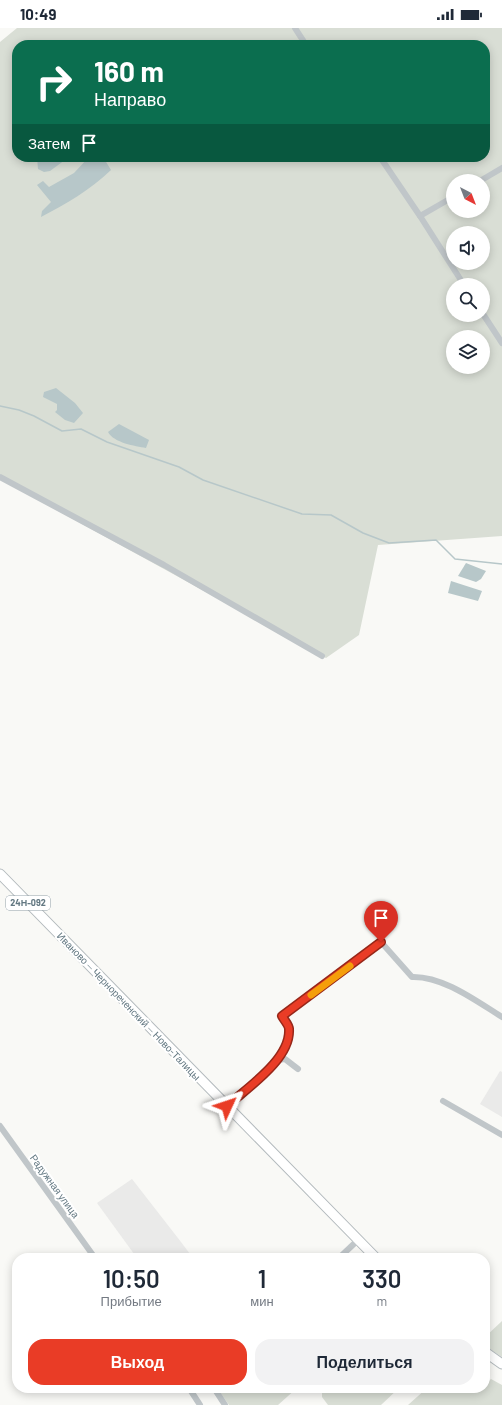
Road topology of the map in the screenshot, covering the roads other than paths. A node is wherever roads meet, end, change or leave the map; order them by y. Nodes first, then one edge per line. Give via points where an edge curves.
1 (295, 28) edge
2 (303, 40) edge
3 (383, 162) edge
4 (502, 168) edge
5 (490, 175) edge
6 (446, 201) edge
7 (420, 216) junction
8 (460, 278) edge
9 (488, 322) edge
10 (502, 343) edge
11 (0, 476) edge
12 (322, 656) dead end
13 (0, 874) edge
14 (502, 1017) edge
15 (278, 1060) junction
16 (298, 1069) dead end
17 (443, 1101) dead end
18 (227, 1106) junction
19 (0, 1126) edge
20 (502, 1135) edge
21 (358, 1240) junction
22 (91, 1253) edge
23 (344, 1253) edge
24 (371, 1253) edge
25 (490, 1356) edge
26 (502, 1364) edge
27 (192, 1393) edge
28 (217, 1393) edge
29 (200, 1405) edge
30 (225, 1405) edge

1 - 2 street
3 - 7 street
4 - 5 street
6 - 7 street
7 - 8 street
9 - 10 street
11 - 12 street via 164,565
13 - 18 main road, Иваново — Чернореченский — Ново-Талицы / 24Н-092
14 - 15 street via 448,986 412,977 381,942 282,1016 289,1028 287,1042
15 - 16 street via 285,1059
15 - 18 street
17 - 20 street
18 - 21 main road, Иваново — Чернореченский — Ново-Талицы / 24Н-092
19 - 22 street, Радужная улица
21 - 23 street
21 - 24 main road, Иваново — Чернореченский — Ново-Талицы / 24Н-092
25 - 26 main road
27 - 29 street
28 - 30 street

